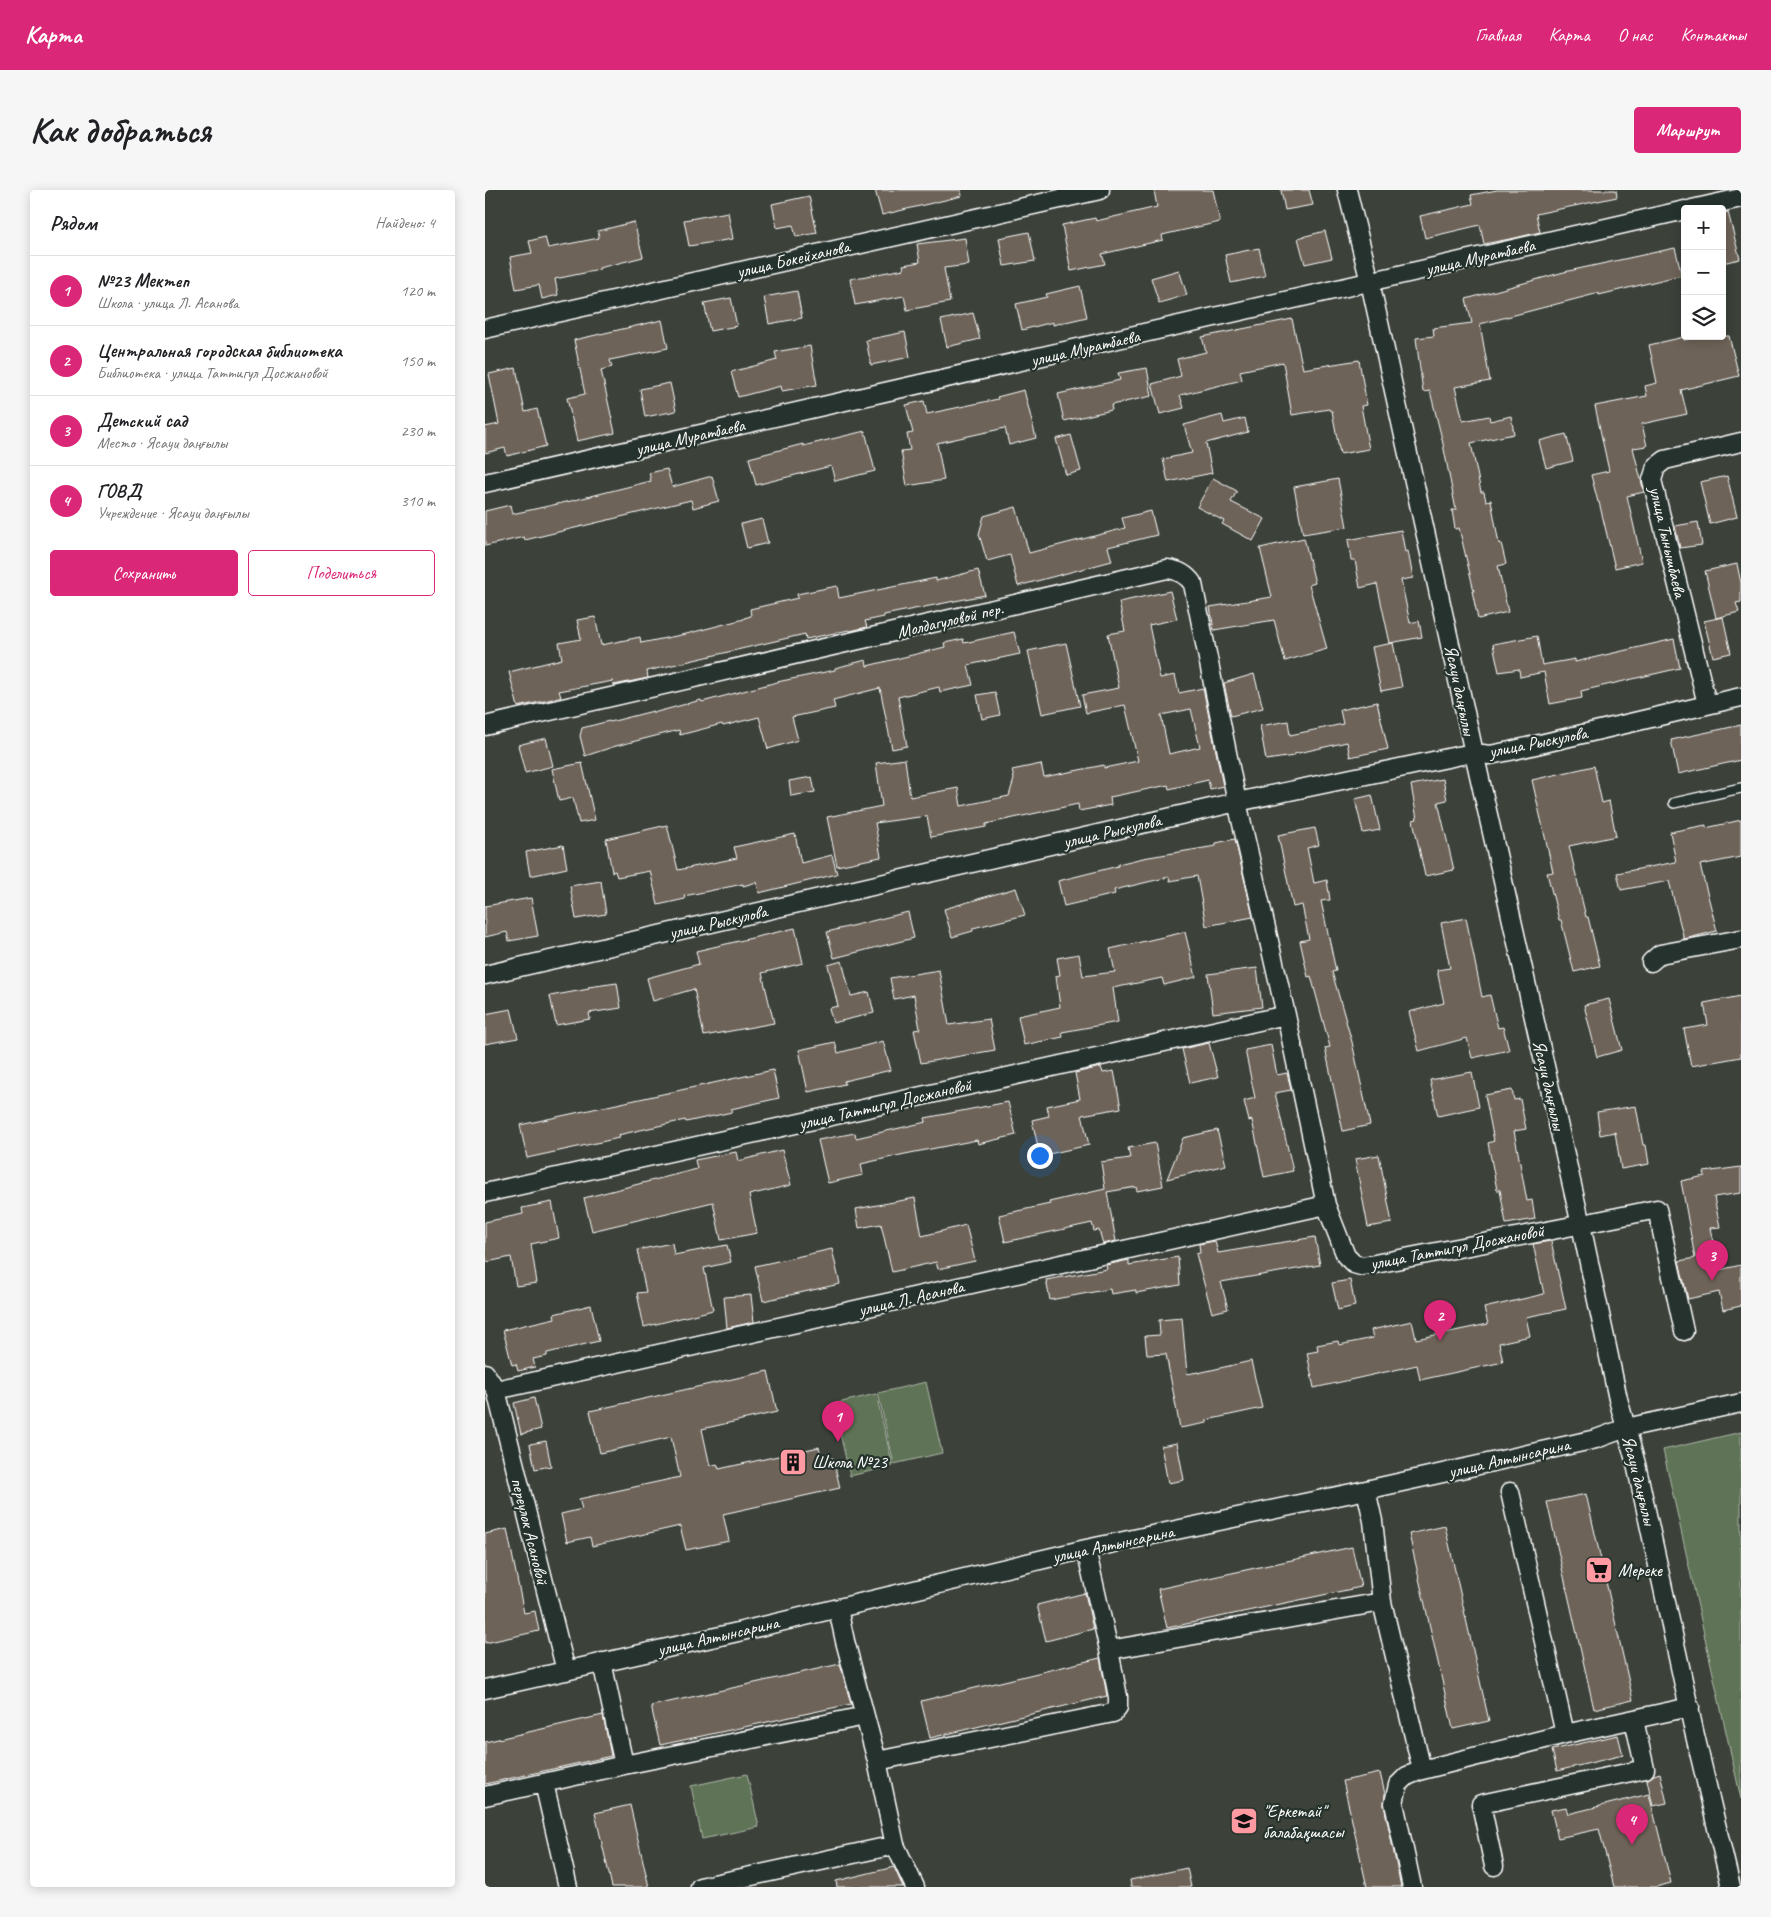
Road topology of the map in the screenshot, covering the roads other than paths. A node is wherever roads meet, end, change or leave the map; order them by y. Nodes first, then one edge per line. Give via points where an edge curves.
1 (1100, 190) edge
2 (1347, 190) edge
3 (1741, 198) edge
4 (1710, 205) edge
5 (1681, 211) edge
6 (1370, 282) junction
7 (485, 329) edge
8 (1741, 442) edge
9 (485, 483) edge
10 (1741, 697) edge
11 (1707, 704) junction
12 (485, 726) edge
13 (1474, 754) junction
14 (1741, 788) edge
15 (1237, 802) junction
16 (1674, 803) dead end
17 (1741, 939) edge
18 (1651, 962) dead end
19 (485, 975) edge
20 (1286, 1015) junction
21 (485, 1193) edge
22 (1326, 1205) junction
23 (1581, 1225) junction
24 (1684, 1332) dead end
25 (485, 1373) edge
26 (496, 1390) junction
27 (1741, 1403) edge
28 (1626, 1428) junction
29 (1366, 1490) junction
30 (1510, 1492) dead end
31 (1086, 1549) junction
32 (1382, 1602) junction
33 (838, 1608) junction
34 (1109, 1650) junction
35 (602, 1662) junction
36 (566, 1671) junction
37 (485, 1689) edge
38 (1690, 1707) junction
39 (865, 1716) junction
40 (1634, 1720) junction
41 (1565, 1734) junction
42 (877, 1761) junction
43 (624, 1765) junction
44 (1422, 1770) junction
45 (544, 1783) junction
46 (485, 1796) edge
47 (895, 1845) junction
48 (1494, 1866) dead end
49 (568, 1887) edge
50 (699, 1887) edge
51 (915, 1887) edge
52 (1412, 1887) edge
53 (1731, 1887) edge

1 - 7 street, улица Бокейханова
2 - 6 street, Ясауи даңғылы
3 - 4 street
5 - 6 street, улица Муратбаева
6 - 9 street, улица Муратбаева
6 - 13 street, Ясауи даңғылы
8 - 11 street, улица Тынышбаева via 1665,460 1656,467 1652,480
10 - 11 street, улица Рыскулова
11 - 13 street, улица Рыскулова via 1510,751
12 - 15 street, Молдагуловой пер. via 1172,570 1188,577 1193,584
13 - 15 street, улица Рыскулова
13 - 23 street, Ясауи даңғылы
14 - 16 lane
15 - 19 street, улица Рыскулова
15 - 20 street, улица Таттигул Досжановой
17 - 18 street via 1660,954
20 - 21 street, улица Таттигул Досжановой
20 - 22 street, улица Таттигул Досжановой
22 - 23 street, улица Таттигул Досжановой via 1346,1256 1361,1266
22 - 26 street, улица Л. Асанова
23 - 24 street, улица Таттигул Досжановой via 1657,1209
23 - 28 street, Ясауи даңғылы
25 - 26 street, переулок Асановой
26 - 36 street, переулок Асановой
27 - 28 street, улица Алтынсарина
28 - 29 street, улица Алтынсарина via 1596,1439
28 - 38 street, Ясауи даңғылы
29 - 31 street, улица Алтынсарина
29 - 32 street via 1373,1521
30 - 41 street
31 - 33 street, улица Алтынсарина
31 - 34 street
32 - 34 street
32 - 44 street
33 - 35 street, улица Алтынсарина
33 - 39 street
34 - 42 street via 1118,1697 1118,1707 1113,1714
35 - 36 street, улица Алтынсарина
35 - 43 street
36 - 37 street, улица Алтынсарина
38 - 40 street
38 - 53 street, Ясауи даңғылы
39 - 42 street
39 - 43 street
40 - 41 street
40 - 48 street via 1645,1770 1481,1804
41 - 44 street
42 - 47 street
43 - 45 street
44 - 52 street via 1407,1776 1398,1785 1394,1803
45 - 46 street
45 - 49 street
47 - 50 street
47 - 51 street

